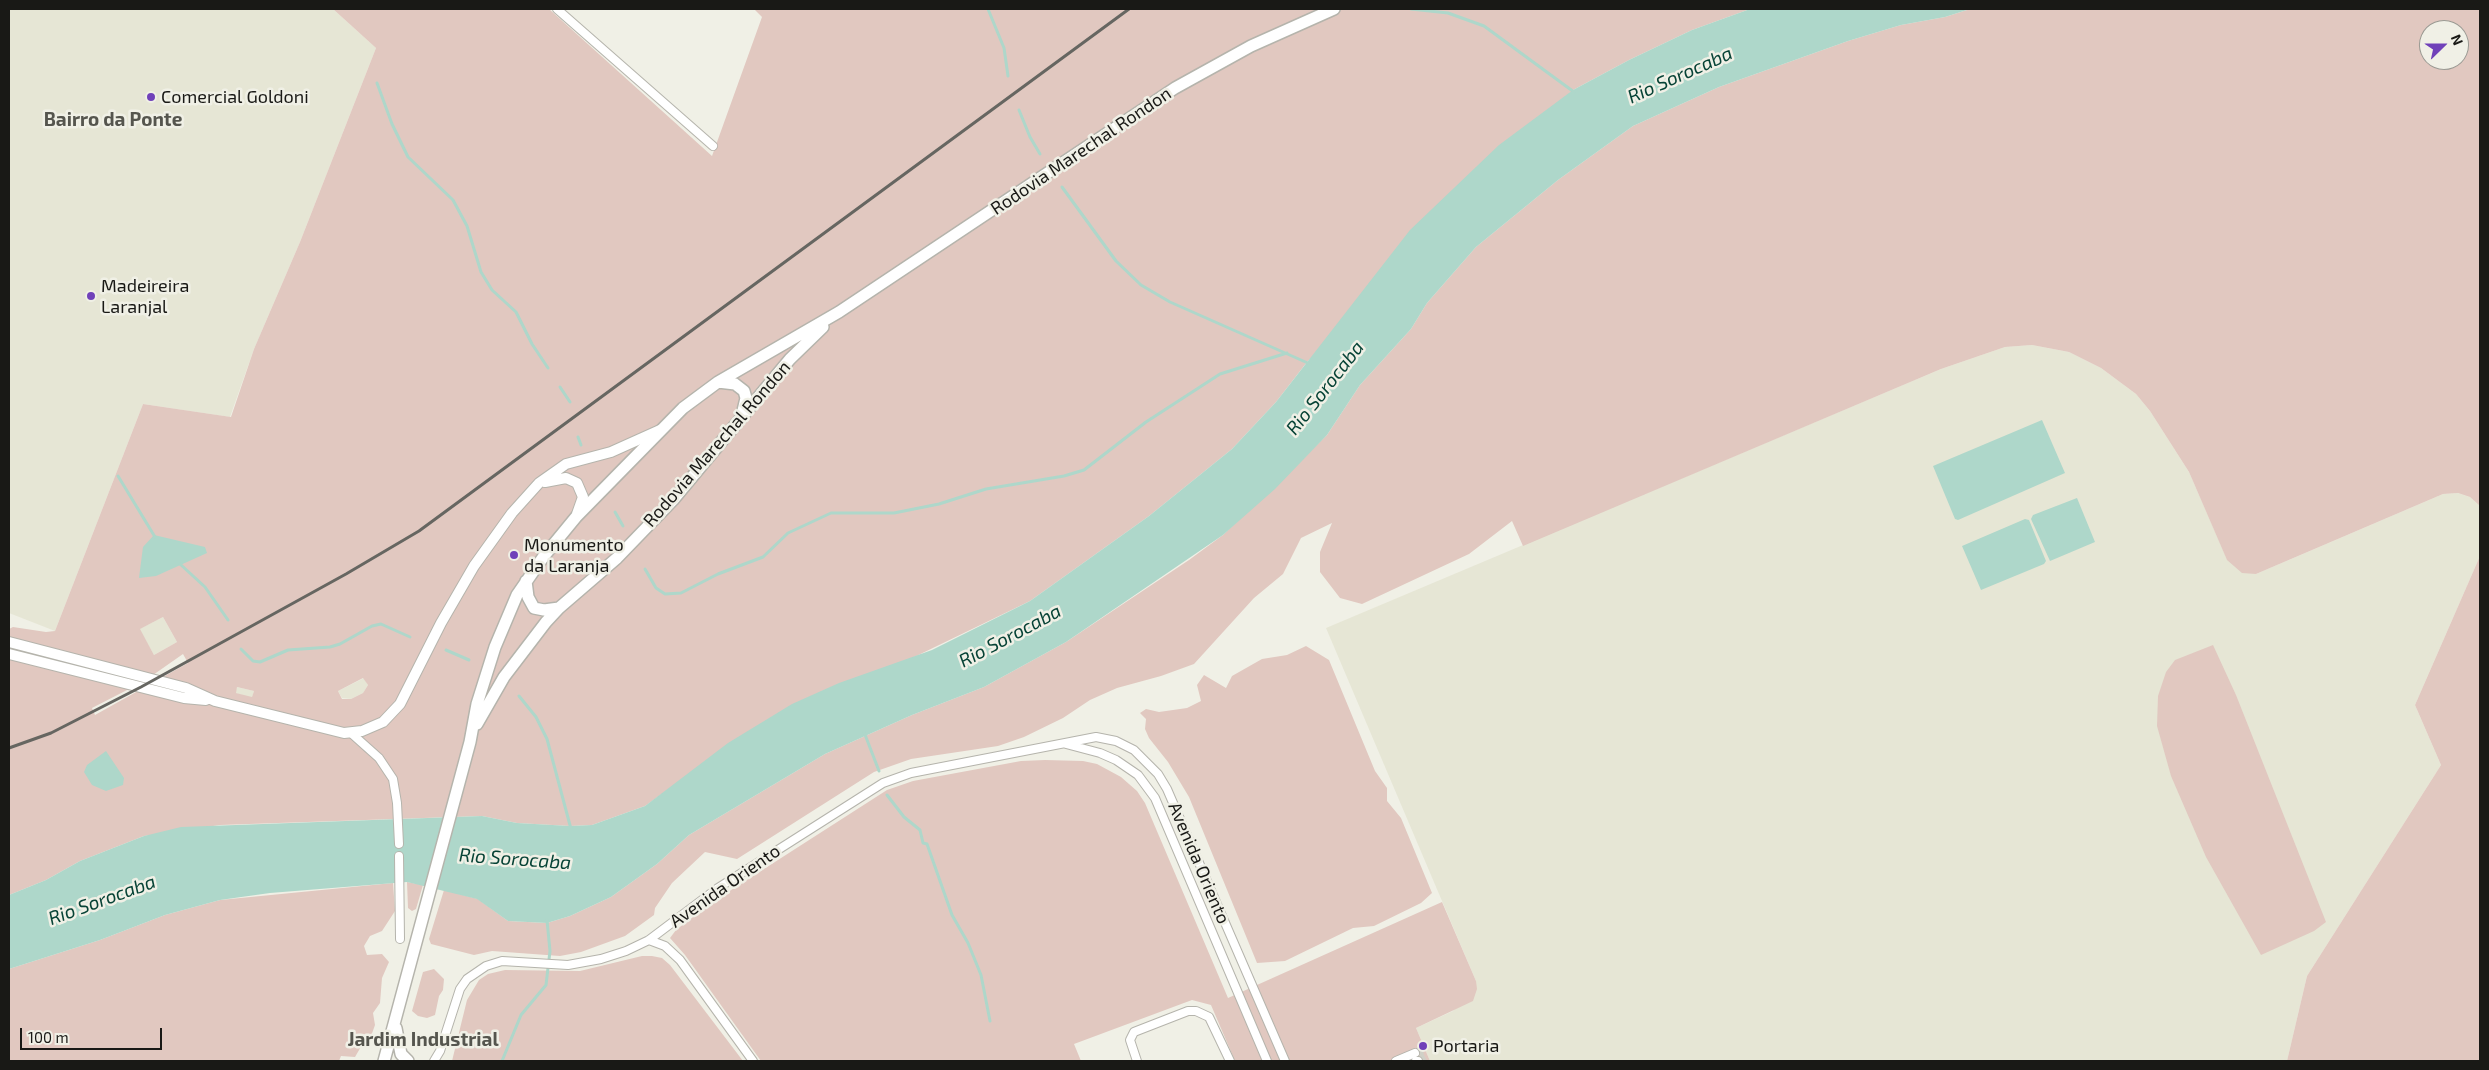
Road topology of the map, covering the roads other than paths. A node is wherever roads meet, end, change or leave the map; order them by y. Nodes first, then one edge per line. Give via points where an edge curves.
1 (557, 9) edge
2 (1334, 9) edge
3 (713, 146) dead end
4 (839, 312) junction
5 (718, 382) junction
6 (742, 418) junction
7 (663, 429) junction
8 (539, 484) junction
9 (576, 517) junction
10 (526, 581) junction
11 (560, 608) junction
12 (9, 642) edge
13 (9, 654) edge
14 (214, 701) junction
15 (351, 733) junction
16 (470, 742) junction
17 (1064, 744) junction
18 (398, 844) dead end
19 (399, 856) dead end
20 (400, 939) dead end
21 (649, 940) junction
22 (395, 1021) junction
23 (1280, 1052) junction
24 (1416, 1058) tunnel mouth
25 (384, 1061) edge
26 (408, 1061) edge
27 (434, 1061) edge
28 (752, 1061) edge
29 (1137, 1061) edge
30 (1230, 1061) edge
31 (1267, 1061) edge
32 (1285, 1061) edge
33 (1290, 1061) edge
34 (1396, 1061) edge

1 - 3 street
2 - 4 main road, Rodovia Marechal Rondon via 1259,42 1175,88
4 - 5 main road, Rodovia Marechal Rondon
4 - 6 main road, Rodovia Marechal Rondon via 790,359
5 - 6 main road via 735,384 744,392 746,403
5 - 7 main road, Rodovia Marechal Rondon via 683,408
6 - 11 main road, Rodovia Marechal Rondon via 658,516 617,558
7 - 8 main road via 611,452 566,464
7 - 9 main road, Rodovia Marechal Rondon
8 - 9 main road via 566,478 578,483 583,497
8 - 15 main road via 512,513 474,566 400,704 383,722
9 - 10 main road, Rodovia Marechal Rondon
10 - 11 main road via 528,597 534,608
10 - 16 main road, Rodovia Marechal Rondon via 507,614 494,647 477,704
11 - 16 main road, Rodovia Marechal Rondon via 504,677
12 - 14 main road via 186,688
13 - 14 main road via 184,698
14 - 15 main road
15 - 18 street via 387,767 393,779 398,807
16 - 22 main road, Rodovia Marechal Rondon
17 - 21 street, Avenida Oriento via 911,773 883,783 718,888
17 - 23 street, Avenida Oriento via 1106,738 1134,750 1158,774 1174,803
17 - 31 street, Avenida Oriento via 1116,760 1138,775 1155,798
19 - 20 street
21 - 27 street, Avenida Oriento via 601,959 555,965 502,961 475,972 456,997
21 - 28 street via 665,946 680,960
22 - 25 main road, Rodovia Marechal Rondon
22 - 26 main road via 398,1045
23 - 32 street, Avenida Oriento
23 - 33 street, Avenida Oriento
24 - 34 street
29 - 30 street via 1130,1040 1134,1032 1188,1011 1209,1017

